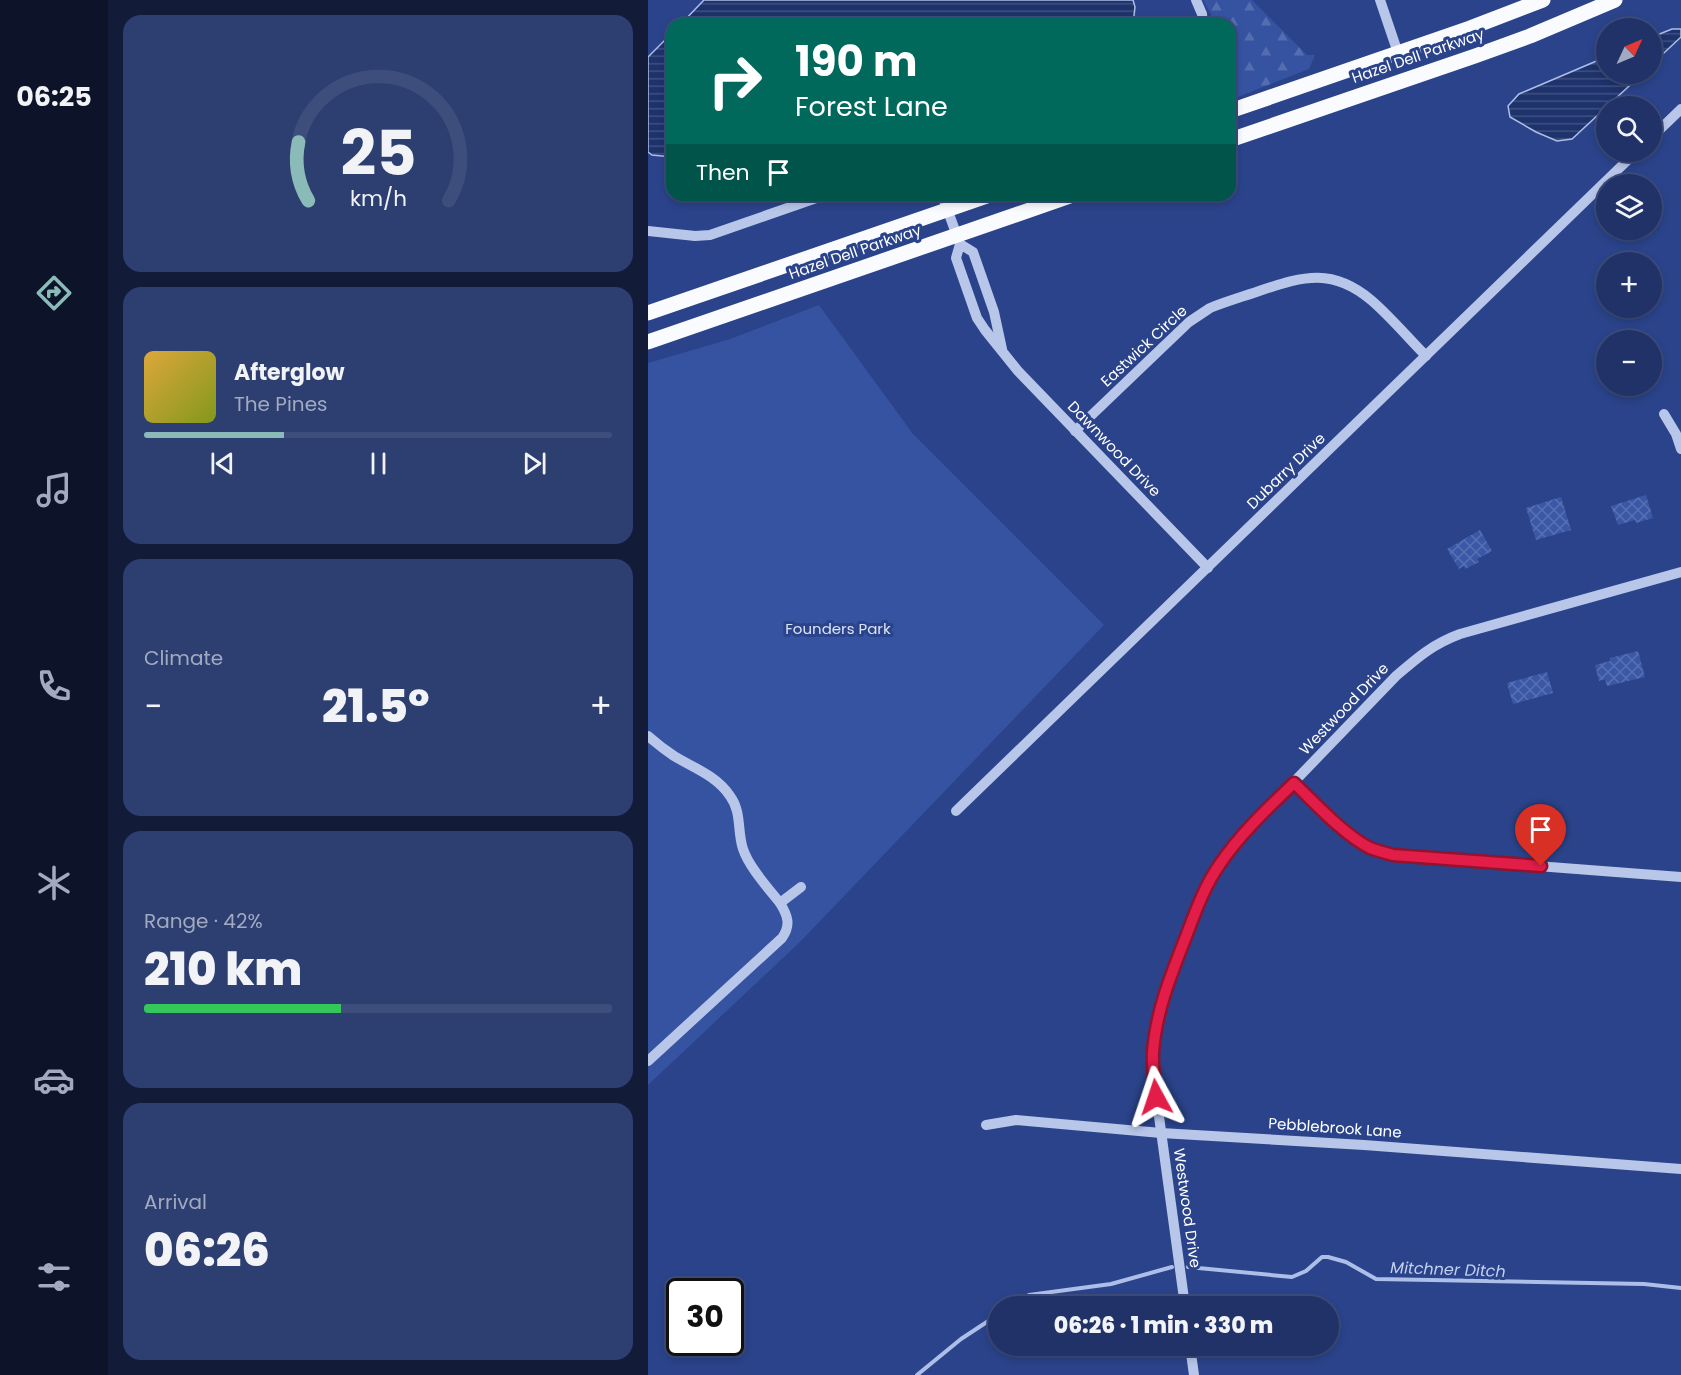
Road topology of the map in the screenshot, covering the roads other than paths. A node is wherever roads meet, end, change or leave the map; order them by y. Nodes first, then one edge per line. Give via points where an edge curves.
1 (1196, 0) edge
2 (1380, 0) edge
3 (1543, 0) edge
4 (1615, 0) edge
5 (1202, 18) edge
6 (1398, 53) junction
7 (1236, 109) edge
8 (1681, 109) edge
9 (1662, 127) edge
10 (1236, 138) edge
11 (1626, 162) edge
12 (808, 201) edge
13 (1058, 201) edge
14 (945, 202) edge
15 (648, 231) edge
16 (958, 240) junction
17 (648, 313) edge
18 (648, 342) edge
19 (1002, 350) junction
20 (1426, 356) junction
21 (1664, 414) dead end
22 (1074, 431) junction
23 (1681, 449) edge
24 (1208, 568) junction
25 (1681, 572) edge
26 (648, 736) edge
27 (1294, 783) junction
28 (956, 811) dead end
29 (1681, 877) edge
30 (801, 887) dead end
31 (780, 903) junction
32 (648, 1060) edge
33 (986, 1125) dead end
34 (1161, 1133) junction
35 (1681, 1169) edge
36 (1184, 1296) edge
37 (1191, 1356) edge
38 (1194, 1375) edge

1 - 5 street
2 - 6 street
3 - 6 main road, Hazel Dell Parkway
4 - 10 main road, Hazel Dell Parkway via 1530,36
6 - 7 main road, Hazel Dell Parkway
8 - 9 street
11 - 20 street, Dubarry Drive
12 - 15 street via 710,235
13 - 16 main road, Hazel Dell Parkway
14 - 16 street, Dawnwood Drive
14 - 17 main road, Hazel Dell Parkway
16 - 18 main road, Hazel Dell Parkway
16 - 19 street, Dawnwood Drive via 973,252 994,312
16 - 19 street, Dawnwood Drive via 956,258 977,318
19 - 22 street, Dawnwood Drive
20 - 22 street, Eastwick Circle via 1371,300 1353,288 1326,279 1296,279 1199,314
20 - 24 street, Dubarry Drive
21 - 23 street
22 - 24 street, Dawnwood Drive
24 - 28 street, Dubarry Drive
25 - 27 street, Westwood Drive via 1442,640 1396,676
26 - 31 street via 672,755 707,773 726,790 737,810 747,857
27 - 29 street via 1370,848 1393,855
27 - 34 street, Westwood Drive via 1220,863 1179,952 1162,1000 1153,1053
30 - 31 street
31 - 32 street via 789,924 782,938
33 - 34 street, Pebblebrook Lane via 1016,1120
34 - 35 street, Pebblebrook Lane
34 - 36 street, Westwood Drive
37 - 38 street

